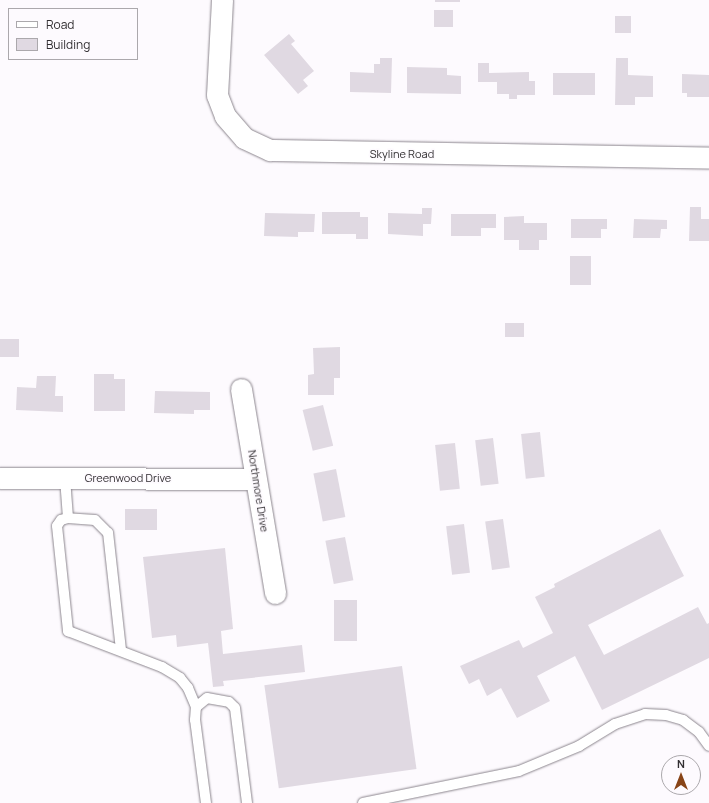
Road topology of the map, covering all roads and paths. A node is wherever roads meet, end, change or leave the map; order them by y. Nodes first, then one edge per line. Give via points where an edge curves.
1 (222, 0) edge
2 (709, 158) edge
3 (242, 389) dead end
4 (0, 478) edge
5 (65, 478) junction
6 (255, 479) junction
7 (68, 518) junction
8 (275, 593) dead end
9 (121, 650) junction
10 (196, 707) junction
11 (709, 746) edge
12 (206, 803) edge
13 (247, 803) edge
14 (362, 803) edge

1 - 2 street, Skyline Road via 217,95 225,116 244,138 270,150
3 - 6 street, Northmore Drive
4 - 5 street, Greenwood Drive
5 - 6 street, Greenwood Drive
5 - 7 lane
6 - 8 street, Northmore Drive
7 - 9 lane via 95,520 108,533
7 - 9 lane via 61,520 57,526 68,631
9 - 10 lane via 162,667 180,678 188,688
10 - 12 lane via 195,720
10 - 13 lane via 207,698 219,698 235,708
11 - 14 lane via 699,732 683,720 666,715 645,714 615,724 579,746 519,771

